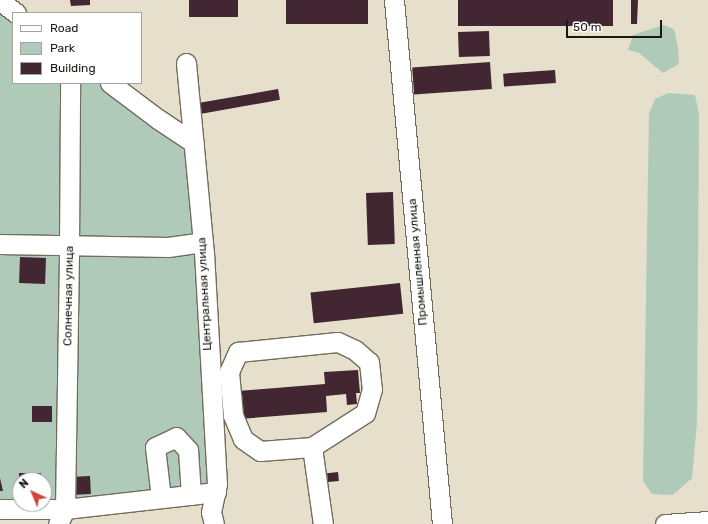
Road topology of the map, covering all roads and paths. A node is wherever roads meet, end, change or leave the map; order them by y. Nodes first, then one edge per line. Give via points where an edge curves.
1 (394, 0) edge
2 (0, 1) edge
3 (15, 12) edge
4 (186, 63) dead end
5 (70, 84) edge
6 (111, 84) edge
7 (194, 143) junction
8 (203, 242) junction
9 (0, 244) edge
10 (69, 246) junction
11 (312, 447) junction
12 (216, 492) junction
13 (191, 494) junction
14 (161, 498) junction
15 (0, 510) edge
16 (61, 517) edge
17 (708, 521) edge
18 (214, 524) edge
19 (324, 524) edge
20 (442, 524) edge
21 (665, 524) edge

1 - 20 street, Промышленная улица
2 - 3 street
4 - 7 street, Центральная улица
5 - 10 street, Солнечная улица
6 - 7 street
7 - 8 street, Центральная улица
8 - 10 street via 168,246
8 - 12 street, Центральная улица
9 - 10 street
10 - 16 street, Солнечная улица
11 - 11 street via 260,451 243,439 233,415 229,372 238,352 338,342 355,350 369,362 372,389 365,413
11 - 19 street
12 - 13 street
12 - 18 street, Центральная улица via 211,512
13 - 14 street
13 - 14 street via 188,450 176,437 156,447
14 - 16 street
15 - 16 street
17 - 21 street

